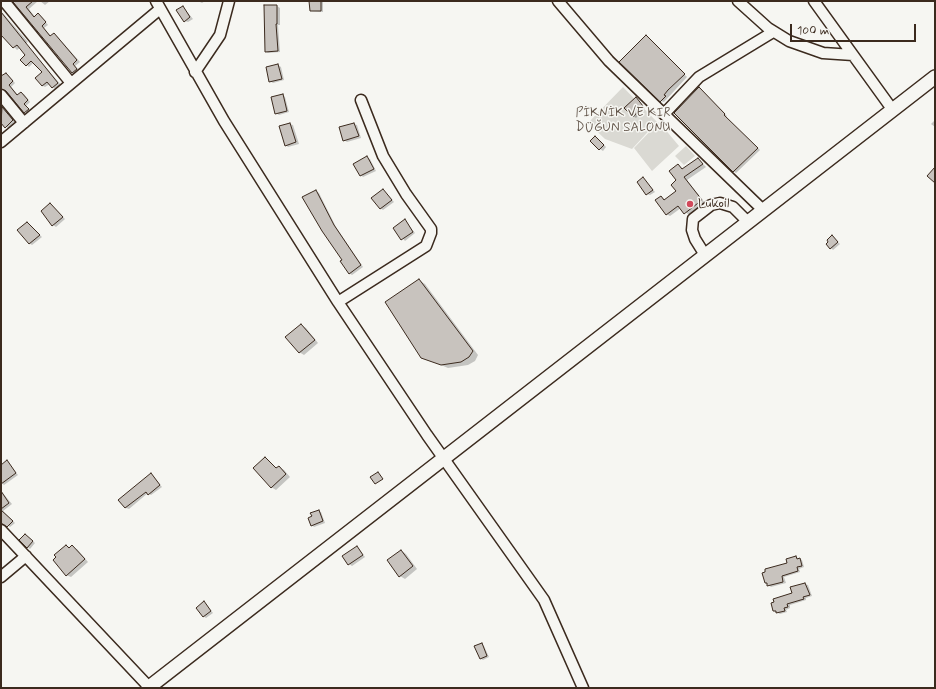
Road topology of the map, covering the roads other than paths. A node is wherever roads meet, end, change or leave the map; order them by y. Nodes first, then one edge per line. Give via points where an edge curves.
1 (4, 1) edge
2 (229, 1) edge
3 (558, 1) edge
4 (738, 1) edge
5 (814, 1) edge
6 (158, 5) edge
7 (773, 32) junction
8 (853, 55) junction
9 (195, 72) junction
10 (935, 77) edge
11 (71, 83) junction
12 (1, 96) edge
13 (361, 100) dead end
14 (892, 109) junction
15 (664, 114) junction
16 (24, 123) junction
17 (1, 142) edge
18 (763, 210) junction
19 (748, 222) junction
20 (705, 255) junction
21 (338, 302) junction
22 (443, 459) junction
23 (1, 530) edge
24 (26, 556) junction
25 (1, 577) edge
26 (148, 688) edge
27 (583, 688) edge

1 - 11 street
2 - 9 street via 220,35
3 - 15 street via 609,61
4 - 7 street
5 - 8 street
6 - 9 street
6 - 11 street
7 - 8 street via 789,41 823,53
7 - 15 street via 699,77
8 - 14 street
9 - 21 street
10 - 14 main road
11 - 16 street
12 - 16 street
13 - 21 street via 383,156 431,229 431,233 426,246
14 - 18 main road
15 - 18 street
16 - 17 street
18 - 19 main road
19 - 20 main road
19 - 20 street via 734,207 720,203 711,205 693,219 692,230
20 - 22 main road
21 - 22 street
22 - 26 main road
22 - 27 street via 544,600
23 - 24 street
24 - 25 street
24 - 26 street

